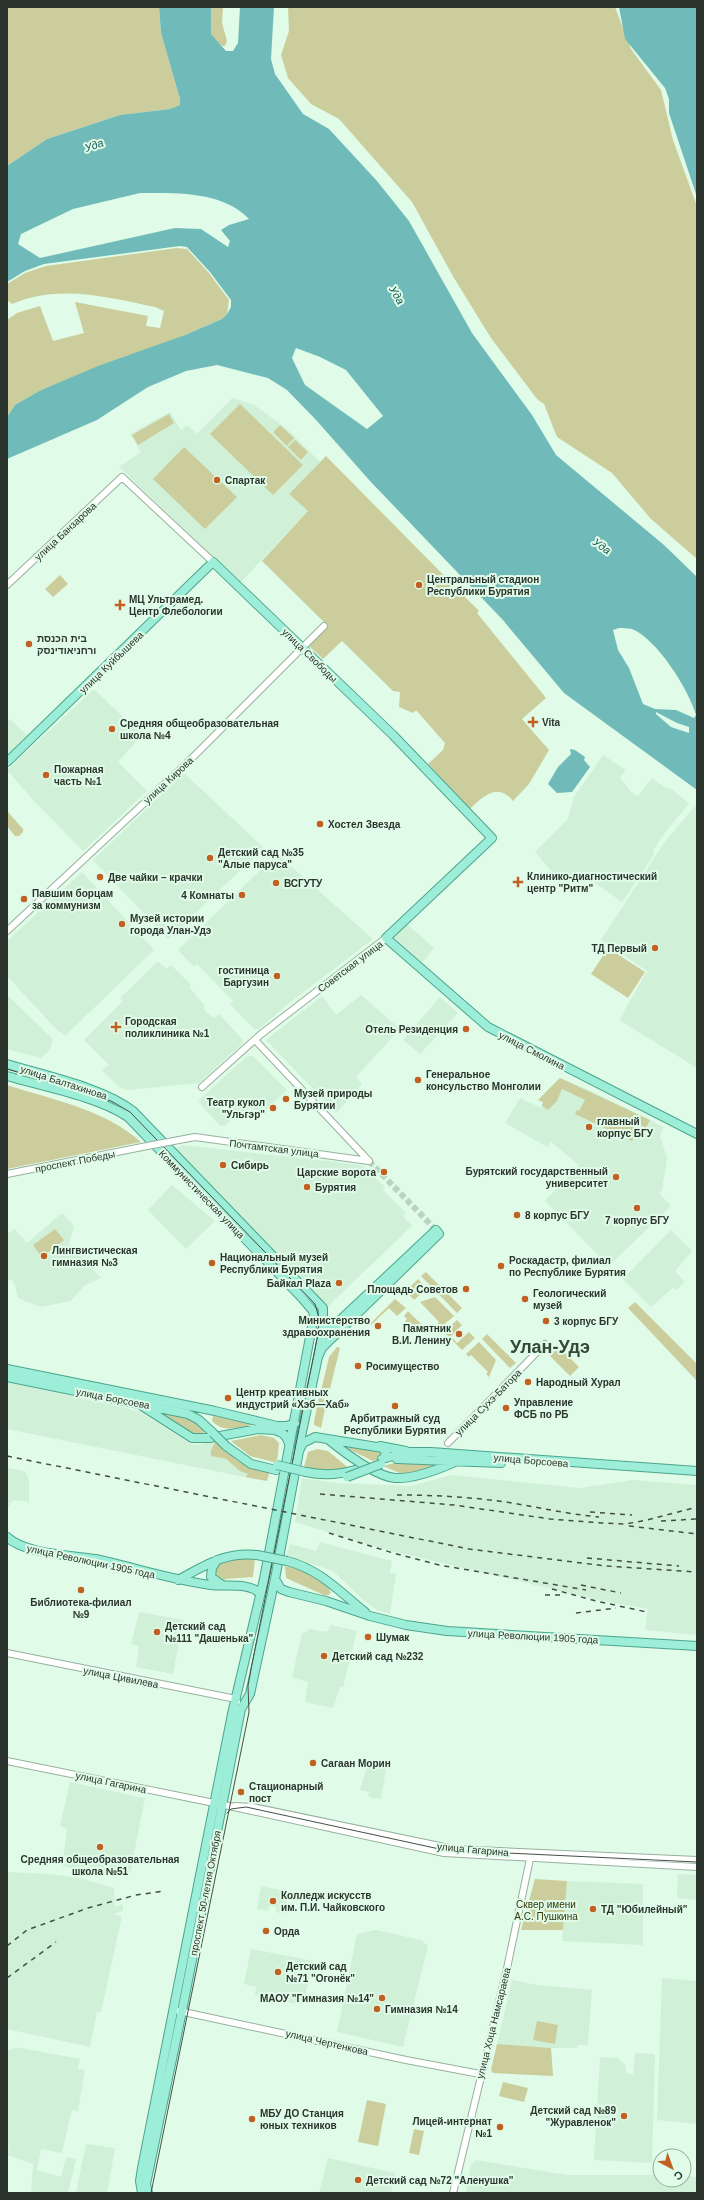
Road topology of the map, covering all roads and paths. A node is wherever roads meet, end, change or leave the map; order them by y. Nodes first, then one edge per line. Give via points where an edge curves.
1 (122, 477) joint
2 (213, 562) junction
3 (7, 585) edge
4 (324, 626) dead end
5 (302, 647) junction
6 (7, 762) edge
7 (492, 838) joint
8 (7, 931) edge
9 (385, 940) junction
10 (255, 1040) junction
11 (7, 1064) edge
12 (7, 1076) edge
13 (202, 1087) dead end
14 (121, 1102) joint
15 (115, 1109) joint
16 (697, 1134) edge
17 (697, 1138) edge
18 (142, 1147) joint
19 (7, 1174) edge
20 (437, 1232) dead end
21 (387, 1279) junction
22 (323, 1331) junction
23 (310, 1343) junction
24 (545, 1344) dead end
25 (318, 1357) junction
26 (7, 1369) edge
27 (7, 1377) edge
28 (138, 1403) junction
29 (189, 1406) junction
30 (207, 1420) junction
31 (294, 1422) junction
32 (304, 1424) junction
33 (276, 1430) junction
34 (215, 1431) junction
35 (331, 1440) junction
36 (448, 1443) junction
37 (290, 1446) junction
38 (298, 1451) junction
39 (417, 1452) junction
40 (446, 1453) junction
41 (464, 1455) junction
42 (381, 1461) junction
43 (456, 1462) junction
44 (697, 1471) edge
45 (305, 1474) junction
46 (697, 1476) edge
47 (7, 1537) edge
48 (217, 1560) junction
49 (275, 1579) junction
50 (178, 1580) junction
51 (224, 1586) junction
52 (334, 1587) junction
53 (257, 1591) junction
54 (326, 1601) junction
55 (370, 1616) junction
56 (697, 1646) edge
57 (7, 1653) edge
58 (236, 1699) junction
59 (241, 1709) junction
60 (7, 1761) edge
61 (222, 1805) junction
62 (531, 1855) junction
63 (697, 1860) edge
64 (697, 1867) edge
65 (178, 2011) junction
66 (480, 2074) junction
67 (142, 2193) edge
68 (148, 2193) edge
69 (453, 2193) edge

1 - 2 street, улица Свободы
1 - 3 street, улица Банзарова
2 - 5 main road, улица Свободы
2 - 6 main road, улица Куйбышева
4 - 5 street, улица Кирова
5 - 7 main road, улица Свободы via 393,735
5 - 8 street, улица Кирова via 186,764
7 - 9 main road, Советская улица
9 - 10 street, Советская улица
9 - 16 main road, улица Смолина via 488,1027
9 - 17 main road via 486,1031
10 - 13 street, Советская улица
10 - 18 street, Почтамтская улица, bridge via 370,1161 195,1137
11 - 14 main road, улица Балтахинова
12 - 15 main road, улица Балтахинова
14 - 22 main road, Коммунистическая улица via 138,1116 322,1308
15 - 23 main road, Коммунистическая улица via 128,1117 313,1311 315,1321
18 - 19 street, проспект Победы
20 - 21 main road
21 - 22 main road via 336,1324
21 - 25 main road via 329,1339
22 - 23 main road
22 - 25 main road
23 - 31 main road, Коммунистическая улица
24 - 36 street, улица Сухэ-Батора
25 - 32 main road
26 - 29 main road, улица Борсоева
27 - 28 main road, улица Борсоева
28 - 33 main road via 192,1438 209,1438 258,1429
28 - 34 main road, улица Борсоева via 188,1414
29 - 30 main road, улица Борсоева
29 - 31 main road, улица Борсоева via 277,1426 287,1426
30 - 33 main road via 211,1413
30 - 34 main road, улица Борсоева
31 - 37 main road, Коммунистическая улица
32 - 38 main road
32 - 39 main road via 309,1432
33 - 37 main road via 288,1437
34 - 45 main road, bridge via 250,1464
35 - 38 main road via 315,1437 307,1439
35 - 42 main road via 383,1448 386,1454
35 - 43 main road, улица Борсоева via 349,1455 390,1477 411,1476
36 - 40 street
36 - 41 street via 455,1452
37 - 53 main road, Коммунистическая улица via 264,1579
38 - 49 main road
39 - 40 main road, улица Борсоева
39 - 42 main road, улица Борсоева
40 - 41 main road, улица Борсоева
41 - 44 main road, улица Борсоева
42 - 43 main road, улица Борсоева via 406,1458
42 - 45 main road, улица Борсоева via 340,1474
42 - 45 main road, bridge via 347,1477 327,1479
43 - 46 main road, улица Борсоева via 562,1466
47 - 50 main road, улица Революции 1905 года via 33,1549 96,1560
48 - 50 main road, улица Революции 1905 года
48 - 51 main road via 212,1568 211,1577
48 - 52 main road, улица Революции 1905 года, bridge via 234,1554 257,1554 287,1560 310,1568
49 - 54 main road, улица Революции 1905 года via 284,1591
49 - 59 main road, проспект 50-летия Октября via 250,1694
50 - 51 main road, улица Революции 1905 года
51 - 53 main road, улица Революции 1905 года
52 - 54 main road via 334,1597
52 - 55 main road, улица Революции 1905 года
53 - 58 main road, проспект 50-летия Октября
54 - 55 main road, улица Революции 1905 года
55 - 56 main road, улица Революции 1905 года via 447,1631
57 - 58 street, улица Цивилева
58 - 59 street
58 - 61 main road, проспект 50-летия Октября
59 - 61 main road, проспект 50-летия Октября
60 - 61 street, улица Гагарина
61 - 62 street, улица Гагарина via 253,1806 440,1847
61 - 62 street, улица Гагарина via 444,1853
61 - 65 main road, проспект 50-летия Октября
62 - 63 street, улица Гагарина
62 - 64 street, улица Гагарина
62 - 66 street, улица Хоца Намсараева via 506,1973
65 - 66 street, улица Чертенкова
65 - 67 main road, проспект 50-летия Октября via 142,2168
65 - 68 main road, проспект 50-летия Октября via 146,2184
66 - 69 street, улица Хоца Намсараева

